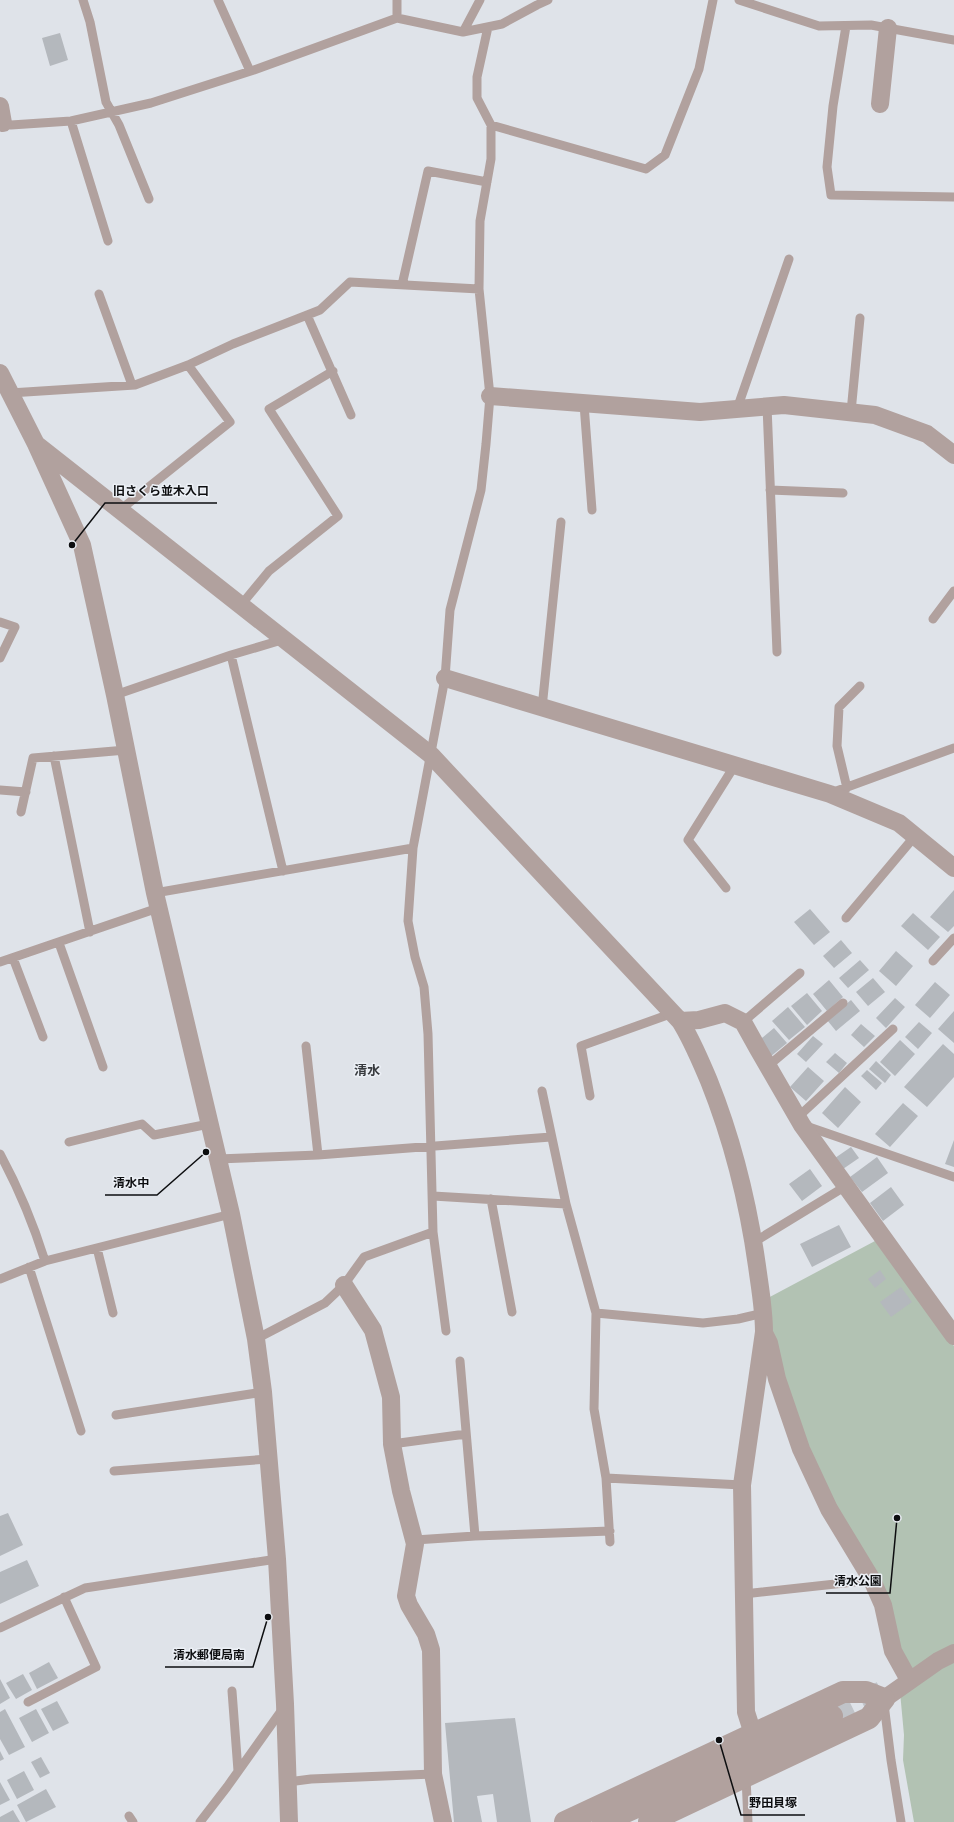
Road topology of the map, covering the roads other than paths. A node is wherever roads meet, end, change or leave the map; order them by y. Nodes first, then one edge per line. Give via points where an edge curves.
1 (83, 0) edge
2 (218, 0) edge
3 (397, 0) edge
4 (480, 0) edge
5 (548, 0) edge
6 (713, 0) edge
7 (739, 0) edge
8 (397, 18) junction
9 (846, 26) junction
10 (488, 27) junction
11 (888, 28) junction
12 (463, 32) junction
13 (954, 40) edge
14 (250, 71) junction
15 (880, 104) dead end
16 (113, 112) junction
17 (1, 118) edge
18 (71, 121) junction
19 (491, 125) junction
20 (487, 182) junction
21 (954, 197) edge
22 (149, 200) dead end
23 (108, 241) dead end
24 (789, 259) dead end
25 (402, 285) junction
26 (479, 289) junction
27 (99, 294) dead end
28 (307, 315) junction
29 (860, 318) dead end
30 (188, 365) junction
31 (333, 371) junction
32 (0, 373) edge
33 (132, 385) junction
34 (10, 393) junction
35 (490, 396) junction
36 (584, 404) junction
37 (767, 406) junction
38 (737, 409) junction
39 (851, 412) junction
40 (351, 415) dead end
41 (36, 444) junction
42 (954, 455) edge
43 (770, 490) junction
44 (843, 493) dead end
45 (120, 510) junction
46 (592, 510) dead end
47 (561, 522) dead end
48 (954, 591) edge
49 (241, 605) junction
50 (932, 619) dead end
51 (0, 622) edge
52 (285, 639) junction
53 (777, 652) dead end
54 (231, 655) junction
55 (0, 658) edge
56 (445, 678) junction
57 (860, 686) dead end
58 (115, 695) junction
59 (542, 708) junction
60 (954, 748) edge
61 (126, 750) junction
62 (431, 755) junction
63 (54, 756) junction
64 (735, 765) junction
65 (847, 788) junction
66 (0, 790) edge
67 (26, 792) junction
68 (830, 794) junction
69 (21, 812) dead end
70 (915, 836) junction
71 (413, 848) junction
72 (954, 868) edge
73 (283, 871) junction
74 (726, 888) dead end
75 (157, 900) junction
76 (846, 918) dead end
77 (90, 932) junction
78 (954, 938) edge
79 (59, 943) junction
80 (13, 958) junction
81 (933, 961) dead end
82 (0, 962) edge
83 (800, 973) dead end
84 (843, 1002) dead end
85 (677, 1017) junction
86 (743, 1022) junction
87 (893, 1029) dead end
88 (43, 1037) dead end
89 (306, 1046) dead end
90 (768, 1066) junction
91 (103, 1067) dead end
92 (542, 1091) dead end
93 (590, 1096) dead end
94 (800, 1121) junction
95 (209, 1124) junction
96 (551, 1137) junction
97 (69, 1142) dead end
98 (432, 1145) junction
99 (0, 1154) edge
100 (318, 1155) junction
101 (218, 1159) junction
102 (954, 1177) edge
103 (846, 1186) junction
104 (433, 1196) junction
105 (491, 1199) junction
106 (566, 1204) junction
107 (231, 1214) junction
108 (433, 1232) junction
109 (754, 1242) junction
110 (97, 1248) junction
111 (45, 1261) junction
112 (28, 1267) junction
113 (0, 1279) edge
114 (344, 1285) junction
115 (512, 1312) dead end
116 (113, 1313) dead end
117 (596, 1313) junction
118 (764, 1313) junction
119 (446, 1331) dead end
120 (764, 1332) junction
121 (954, 1336) edge
122 (256, 1339) junction
123 (460, 1361) dead end
124 (263, 1392) junction
125 (116, 1415) dead end
126 (81, 1431) dead end
127 (466, 1434) junction
128 (392, 1444) junction
129 (268, 1459) junction
130 (114, 1471) dead end
131 (606, 1478) junction
132 (742, 1485) junction
133 (610, 1531) junction
134 (475, 1536) junction
135 (415, 1540) junction
136 (610, 1542) dead end
137 (277, 1559) junction
138 (872, 1580) junction
139 (744, 1594) junction
140 (64, 1598) junction
141 (0, 1628) edge
142 (954, 1653) edge
143 (909, 1680) junction
144 (232, 1691) dead end
145 (884, 1699) junction
146 (28, 1702) dead end
147 (285, 1704) junction
148 (832, 1716) tunnel mouth
149 (753, 1734) junction
150 (238, 1771) junction
151 (433, 1774) junction
152 (746, 1777) junction
153 (288, 1782) junction
154 (200, 1822) edge
155 (289, 1822) edge
156 (443, 1822) edge
157 (565, 1822) edge
158 (603, 1822) edge
159 (649, 1822) edge
160 (748, 1822) edge
161 (901, 1822) edge

1 - 16 lane via 106,102
2 - 14 lane
3 - 8 lane
4 - 12 lane
5 - 10 lane via 502,24
6 - 19 lane via 699,68 665,155 646,169
7 - 9 lane via 819,26
8 - 12 lane
8 - 14 lane
9 - 11 lane via 870,25
9 - 21 lane via 833,106 827,167 831,195
10 - 12 lane
10 - 19 lane via 477,77 477,98
11 - 13 lane
11 - 15 street
14 - 16 lane via 151,103
16 - 18 lane
16 - 22 lane
17 - 18 lane via 11,125
18 - 23 lane
19 - 20 lane via 491,159
20 - 25 lane via 428,171
20 - 26 lane via 480,221
24 - 38 lane
25 - 26 lane
25 - 28 lane via 350,282 320,310
26 - 35 lane
27 - 33 lane
28 - 30 lane
28 - 31 lane
29 - 39 lane
30 - 33 lane
30 - 45 lane via 230,422
31 - 40 lane
31 - 49 lane via 269,409 338,516 269,571
32 - 34 street
33 - 34 lane
34 - 41 street
35 - 36 street
35 - 56 lane via 481,490 450,610
36 - 38 street via 700,412
36 - 46 lane
37 - 38 street
37 - 39 street via 784,405
37 - 43 lane
39 - 42 street via 875,415 927,434
41 - 45 street
41 - 58 street via 82,545
43 - 44 lane
43 - 53 lane
45 - 49 street
47 - 59 lane
48 - 50 lane
49 - 52 street
51 - 55 lane via 15,627
52 - 54 lane
52 - 62 street
54 - 58 lane
54 - 73 lane
56 - 59 street
56 - 62 lane
57 - 65 lane via 839,707 836,746
58 - 61 street
59 - 64 street
60 - 65 lane
61 - 63 lane
61 - 75 street
62 - 71 lane
62 - 85 street
63 - 67 lane via 33,758
63 - 77 lane
64 - 68 street
64 - 74 lane via 688,840
65 - 68 lane
66 - 67 lane
67 - 69 lane
68 - 70 street via 898,823
70 - 72 street
70 - 76 lane
71 - 73 lane
71 - 98 lane via 408,921 424,987
73 - 75 lane
75 - 77 lane
75 - 95 street
77 - 79 lane
78 - 81 lane
79 - 80 lane
79 - 91 lane
80 - 82 lane
80 - 88 lane
83 - 86 lane
84 - 90 lane
85 - 86 street via 699,1020 725,1013
85 - 93 lane via 581,1046
85 - 109 street via 692,1039 716,1099 738,1166
86 - 90 street
87 - 94 lane
89 - 100 lane
90 - 94 street
92 - 96 lane
94 - 102 lane
94 - 103 street
95 - 97 lane via 154,1135 142,1124
95 - 101 street
96 - 98 lane
96 - 106 lane
98 - 100 lane
98 - 104 lane
99 - 111 lane via 34,1225
100 - 101 lane
101 - 107 street
103 - 109 lane
103 - 121 street
104 - 105 lane
104 - 108 lane
105 - 106 lane
105 - 115 lane
106 - 117 lane
107 - 110 lane
107 - 122 street
108 - 114 lane via 364,1257
108 - 119 lane
109 - 118 street
110 - 111 lane
110 - 116 lane
111 - 112 lane
112 - 113 lane
112 - 126 lane
114 - 122 lane via 325,1303
114 - 128 street via 373,1330 390,1397
117 - 118 lane via 703,1323
117 - 131 lane via 594,1409
118 - 120 street
120 - 132 street
120 - 138 street via 801,1449 829,1509
122 - 124 street
123 - 127 lane
124 - 125 lane
124 - 129 street
127 - 128 lane
127 - 134 lane
128 - 135 street via 401,1491
129 - 130 lane
129 - 137 street
131 - 132 lane
131 - 133 lane
132 - 139 street
133 - 134 lane
133 - 136 lane
134 - 135 lane
135 - 151 street via 406,1596 426,1634 431,1650
137 - 140 lane via 84,1588
137 - 147 street
138 - 139 lane
138 - 143 street via 882,1605 893,1651
139 - 149 street via 746,1712
140 - 141 lane
140 - 146 lane via 96,1667
142 - 143 street
143 - 145 street
144 - 150 lane
145 - 149 street via 866,1692 843,1692
145 - 152 street via 869,1718
145 - 161 lane
147 - 150 lane
147 - 153 street
148 - 158 street
149 - 157 street
150 - 154 lane
151 - 153 lane
151 - 156 street
152 - 159 street
152 - 160 lane
153 - 155 street

